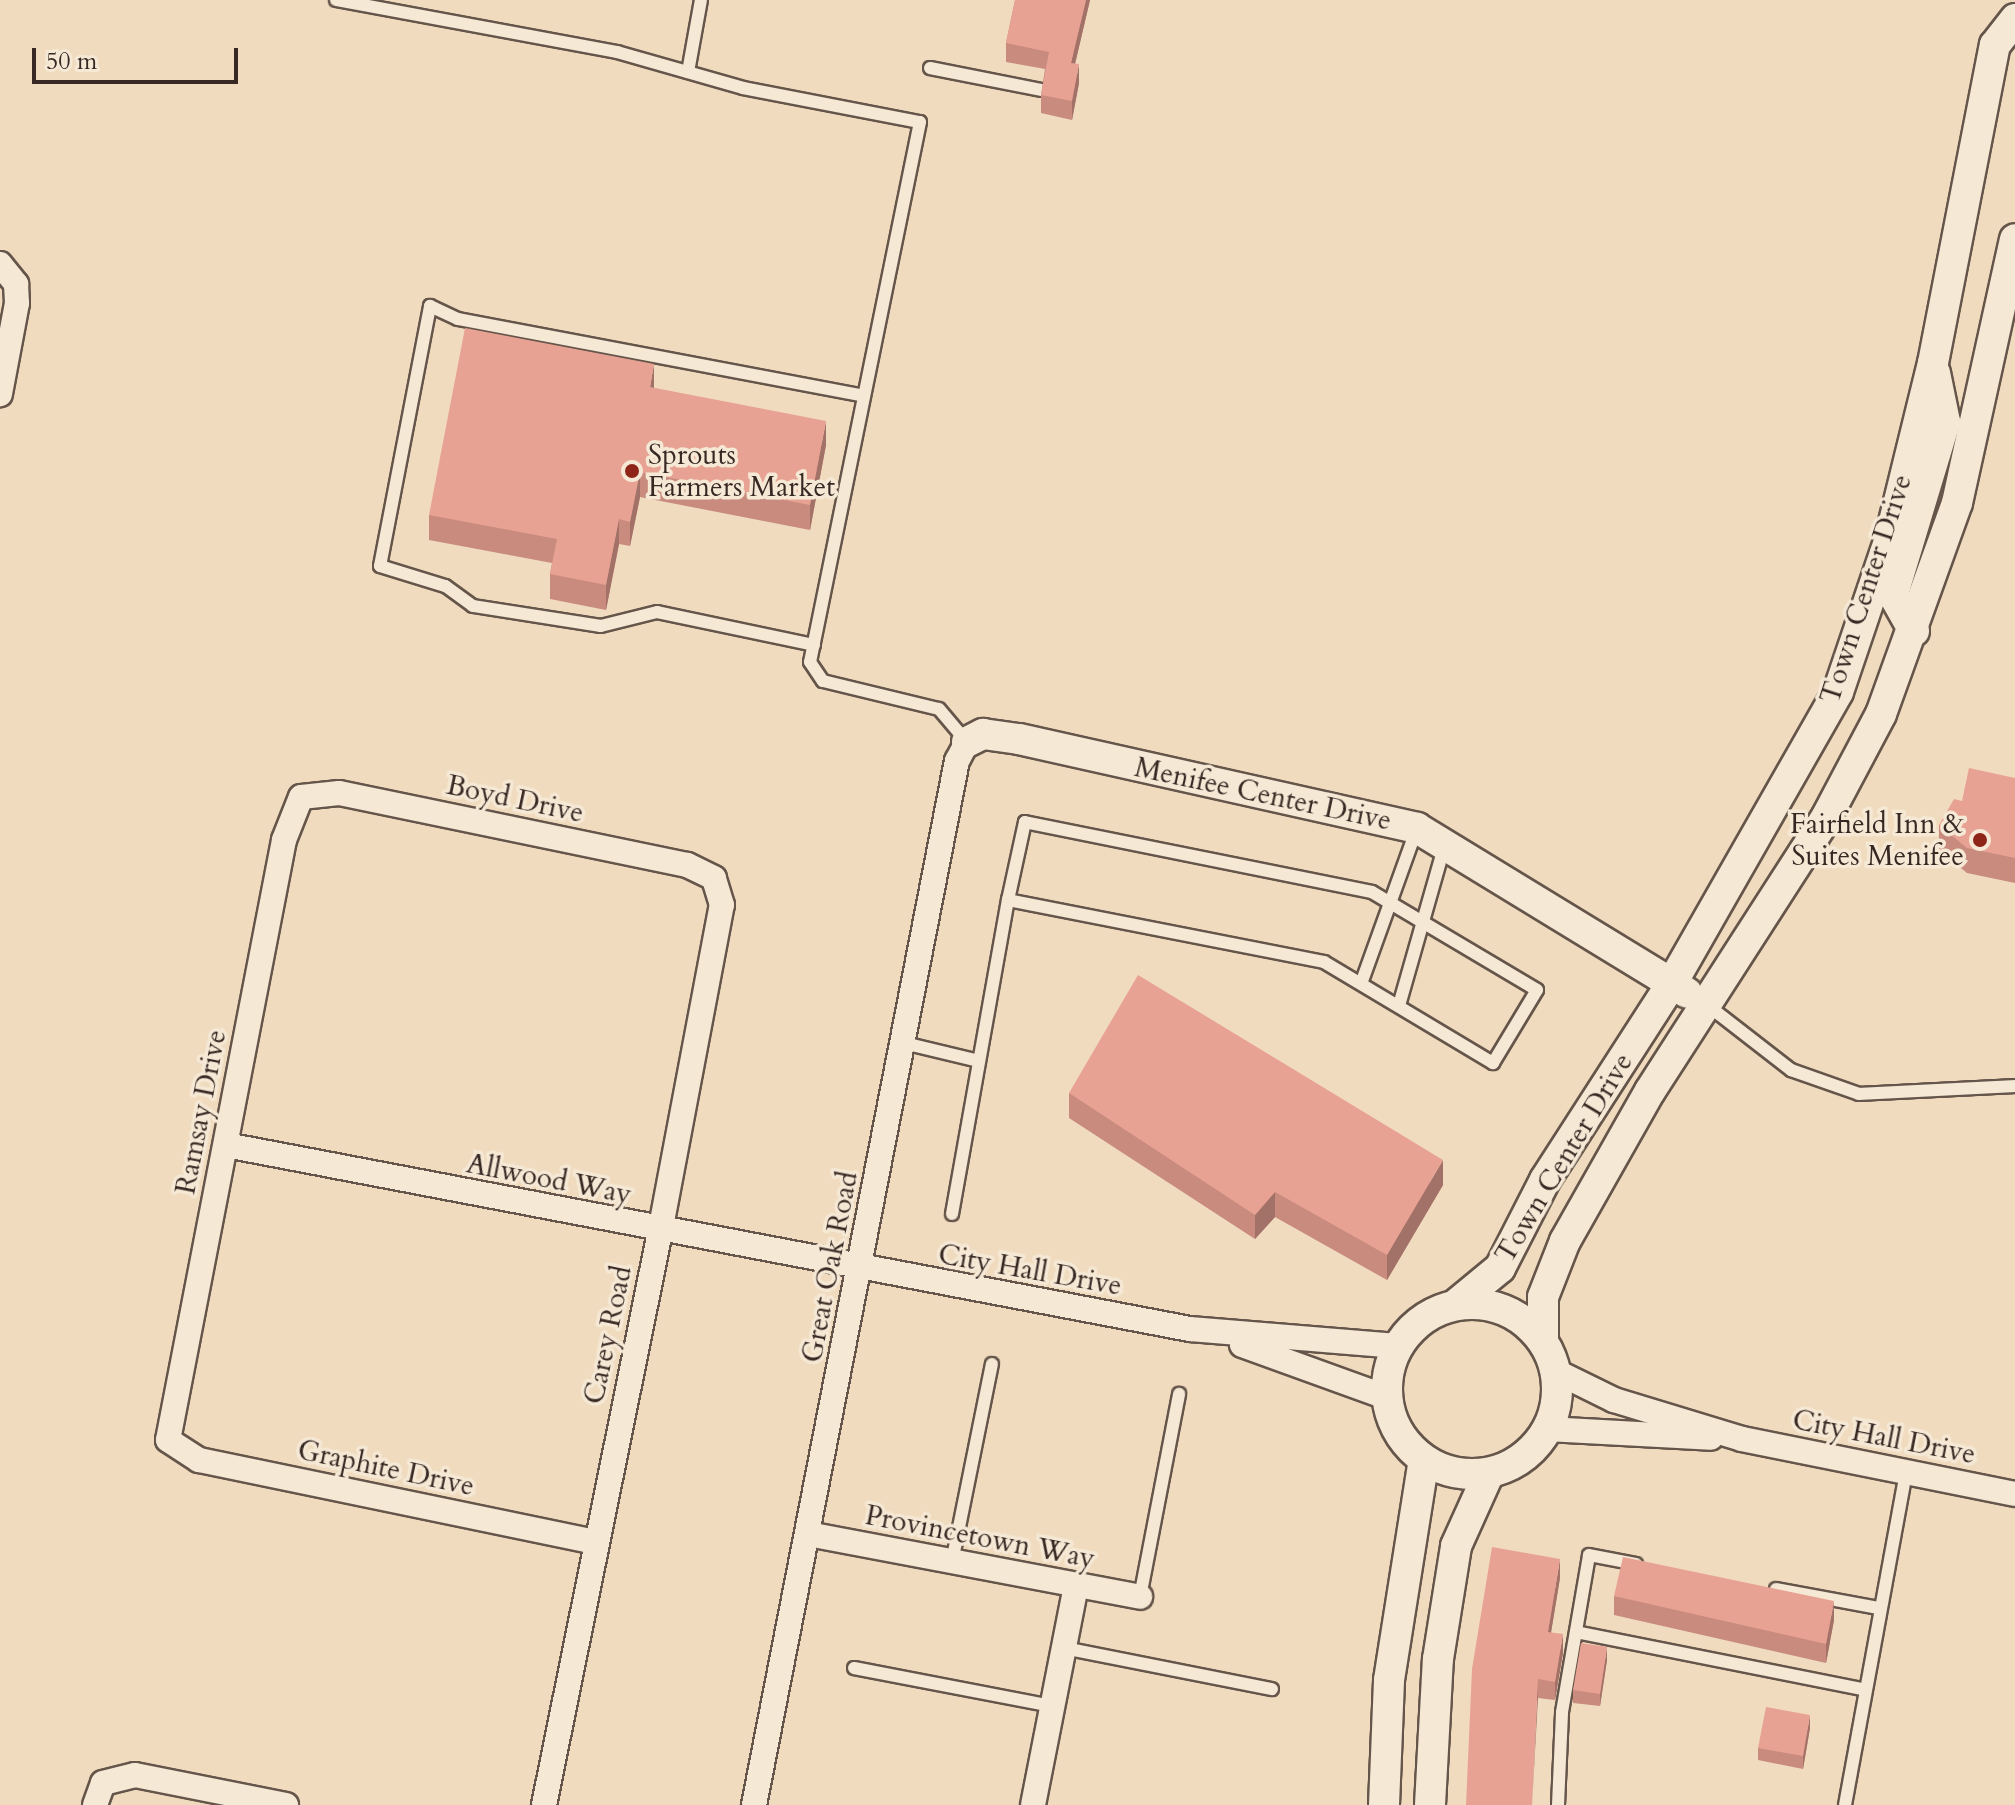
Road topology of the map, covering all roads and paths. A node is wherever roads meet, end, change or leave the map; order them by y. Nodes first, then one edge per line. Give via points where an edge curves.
1 (336, 0) edge
2 (701, 0) edge
3 (2015, 19) edge
4 (930, 68) dead end
5 (688, 72) junction
6 (1041, 90) edge
7 (2015, 239) edge
8 (4, 266) edge
9 (2007, 324) edge
10 (1933, 363) junction
11 (0, 394) edge
12 (864, 396) junction
13 (1914, 631) junction
14 (814, 645) junction
15 (967, 742) junction
16 (301, 797) joint
17 (1417, 828) junction
18 (1445, 844) junction
19 (714, 878) joint
20 (1008, 900) junction
21 (1388, 902) junction
22 (1420, 921) junction
23 (1362, 981) junction
24 (1672, 983) junction
25 (1400, 1002) junction
26 (1706, 1004) junction
27 (904, 1043) junction
28 (979, 1061) junction
29 (2015, 1086) edge
30 (226, 1145) junction
31 (952, 1214) dead end
32 (660, 1232) junction
33 (860, 1271) junction
34 (1455, 1305) junction
35 (1190, 1329) junction
36 (1543, 1341) junction
37 (1397, 1346) junction
38 (992, 1364) dead end
39 (1555, 1371) junction
40 (1179, 1394) dead end
41 (1386, 1397) junction
42 (1547, 1429) junction
43 (1742, 1439) junction
44 (168, 1440) joint
45 (1424, 1460) junction
46 (1906, 1472) junction
47 (1489, 1473) junction
48 (2015, 1494) edge
49 (808, 1534) junction
50 (596, 1542) junction
51 (952, 1562) junction
52 (1650, 1566) edge
53 (1076, 1586) junction
54 (1757, 1586) edge
55 (1140, 1597) joint
56 (1879, 1608) junction
57 (1576, 1632) junction
58 (1064, 1648) junction
59 (854, 1668) dead end
60 (1272, 1689) dead end
61 (1865, 1690) junction
62 (1052, 1706) junction
63 (99, 1794) edge
64 (286, 1805) edge
65 (544, 1805) edge
66 (754, 1805) edge
67 (1033, 1805) edge
68 (1384, 1805) edge
69 (1430, 1805) edge
70 (1558, 1805) edge
71 (1845, 1805) edge

1 - 5 lane
2 - 5 lane
3 - 10 street, Town Center Drive via 1995,45
4 - 6 lane
5 - 12 lane via 920,122
7 - 9 street, Town Center Drive
8 - 11 street via 17,303
9 - 13 street, Town Center Drive via 1957,503
10 - 13 street via 1945,422 1893,594
10 - 24 street, Town Center Drive via 1890,538 1838,692
12 - 14 lane
12 - 14 lane via 458,319 430,306 380,566 445,586 473,606 601,626 657,612
13 - 26 street, Town Center Drive via 1827,816
14 - 15 lane via 810,662 823,681 939,709
15 - 17 street, Menifee Center Drive via 983,734 1019,739
15 - 27 street, Great Oak Road via 957,761
16 - 19 street, Boyd Drive via 339,793 687,865
16 - 30 street, Ramsay Drive via 284,840
17 - 18 street, Menifee Center Drive
17 - 21 lane
18 - 22 lane
18 - 24 street, Menifee Center Drive
19 - 32 street, Carey Road via 722,905
20 - 21 lane via 1025,822 1372,892
20 - 23 lane via 1324,962
20 - 28 lane
21 - 22 lane
21 - 23 lane
22 - 25 lane
22 - 25 lane via 1537,990 1493,1063
23 - 25 lane
24 - 26 street, Menifee Center Drive
24 - 34 street, Town Center Drive via 1545,1180 1500,1268
26 - 29 lane via 1791,1070 1859,1094
26 - 36 street, Town Center Drive via 1565,1241 1543,1297
27 - 28 lane
27 - 33 street, Great Oak Road
28 - 31 lane
30 - 32 street, Allwood Way
30 - 44 street, Ramsay Drive
32 - 33 street, Allwood Way
32 - 50 street, Carey Road
33 - 35 street, City Hall Drive
33 - 49 street, Great Oak Road
34 - 36 street, Town Center Drive via 1505,1310
34 - 37 street, Town Center Drive via 1426,1316
35 - 37 street, City Hall Drive
35 - 41 street, City Hall Drive via 1357,1381
36 - 39 street, Town Center Drive
37 - 41 street
38 - 51 lane
39 - 42 street, Town Center Drive
39 - 43 street, City Hall Drive via 1614,1400
40 - 55 lane
41 - 45 street via 1398,1433
42 - 43 street, City Hall Drive
42 - 47 street via 1523,1457
43 - 46 street, City Hall Drive
44 - 50 street, Graphite Drive via 199,1460
45 - 47 street via 1449,1471
45 - 68 street via 1389,1680
46 - 48 street, City Hall Drive
46 - 56 lane
47 - 69 street via 1456,1546 1438,1659
49 - 51 street, Provincetown Way
49 - 66 street, Great Oak Road
50 - 65 street, Carey Road
51 - 53 street, Provincetown Way
52 - 57 lane via 1589,1555
53 - 55 street, Provincetown Way
53 - 58 street
54 - 56 lane
56 - 61 lane
57 - 61 lane
57 - 70 lane via 1562,1712
58 - 60 lane
58 - 62 street
59 - 62 lane
61 - 71 lane
62 - 67 street
63 - 64 street via 135,1775

